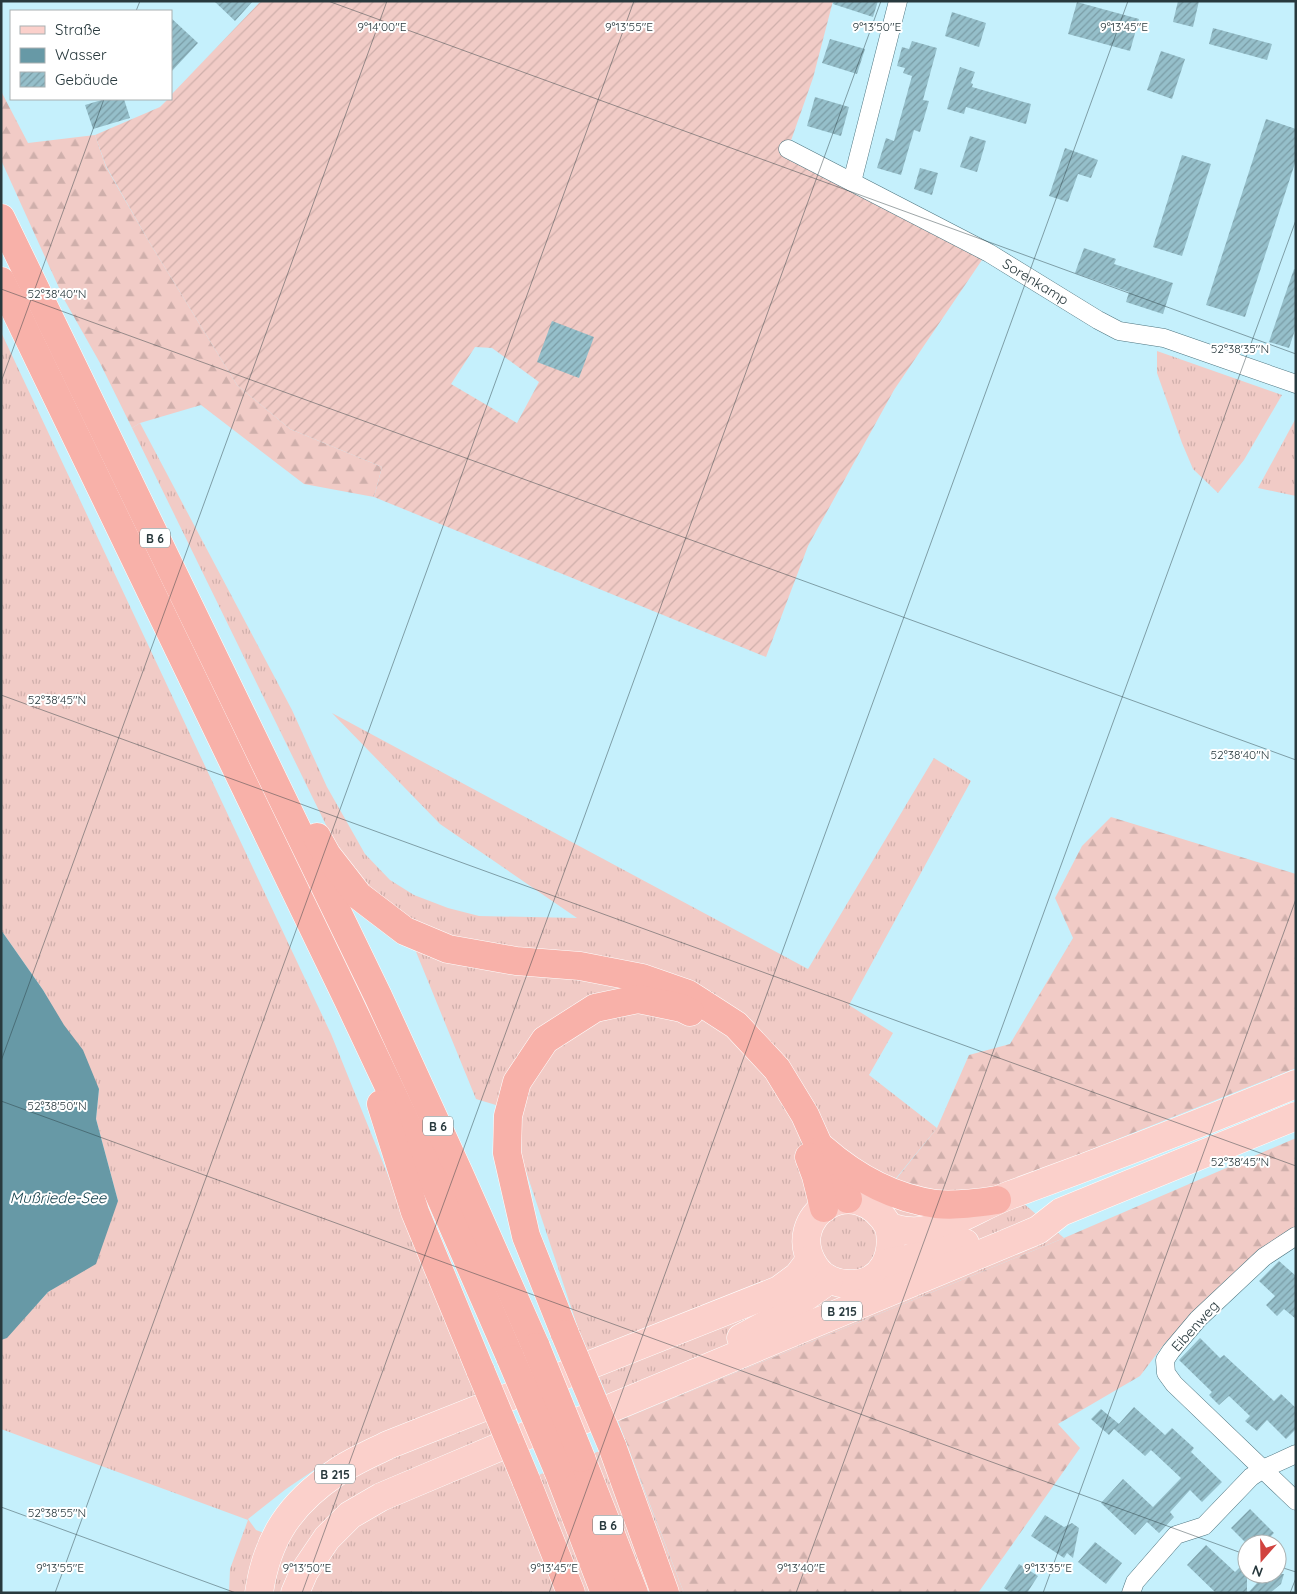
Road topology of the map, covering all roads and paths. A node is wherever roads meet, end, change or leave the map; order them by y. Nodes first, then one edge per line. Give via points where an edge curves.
1 (898, 1) edge
2 (788, 149) dead end
3 (852, 182) junction
4 (1, 218) edge
5 (1, 281) edge
6 (1296, 384) edge
7 (258, 749) junction
8 (348, 1000) junction
9 (1296, 1084) edge
10 (1296, 1116) edge
11 (817, 1144) junction
12 (997, 1200) junction
13 (836, 1204) junction
14 (1061, 1212) junction
15 (889, 1227) junction
16 (1296, 1236) edge
17 (810, 1260) junction
18 (887, 1263) junction
19 (829, 1280) junction
20 (558, 1423) junction
21 (1296, 1454) edge
22 (1263, 1469) junction
23 (1296, 1501) edge
24 (259, 1593) edge
25 (295, 1593) edge
26 (571, 1593) edge
27 (605, 1593) edge
28 (634, 1593) edge
29 (665, 1593) edge
30 (1131, 1593) edge

1 - 3 street
2 - 3 street, Sorenkamp
3 - 6 street, Sorenkamp via 989,253 1119,331 1164,338
4 - 7 highway, B 6
5 - 8 highway, B 6
7 - 11 highway via 278,761 327,855 359,896 405,931 448,949 516,961 580,966 642,978 688,994 736,1025 777,1069 805,1115
7 - 28 highway, B 6, bridge via 459,1173 536,1347
8 - 26 highway, bridge via 415,1212
8 - 27 highway, B 6, bridge via 431,1176 511,1359
9 - 12 main road via 1125,1154
10 - 14 main road, B 215
11 - 12 highway via 868,1181 906,1198 937,1204
11 - 13 highway via 831,1173
12 - 15 main road via 967,1216 930,1229 909,1232
13 - 15 main road via 861,1201 883,1215
13 - 17 main road via 815,1216 808,1232
13 - 29 highway, bridge via 816,1176 791,1116 767,1073 728,1034 682,1008 638,999 595,1008 545,1040 517,1082 508,1116 507,1153 526,1236 612,1446
14 - 18 main road, B 215 via 1034,1214 942,1252
14 - 20 main road, B 215 via 1038,1230 580,1421
15 - 18 main road via 892,1239
16 - 22 street, Eibenweg via 1264,1257 1222,1296 1198,1319 1165,1360 1166,1373 1174,1384
17 - 19 main road
17 - 24 main road, B 215 via 798,1276 779,1290 388,1445 338,1471 296,1505 280,1529 265,1559
18 - 19 main road, B 215 via 879,1273 855,1284
19 - 20 main road, B 215 via 746,1336 576,1410
20 - 25 main road, B 215 via 381,1497 350,1515 326,1538
21 - 22 street
22 - 23 street
22 - 30 street via 1251,1477 1204,1526 1176,1535 1134,1582

